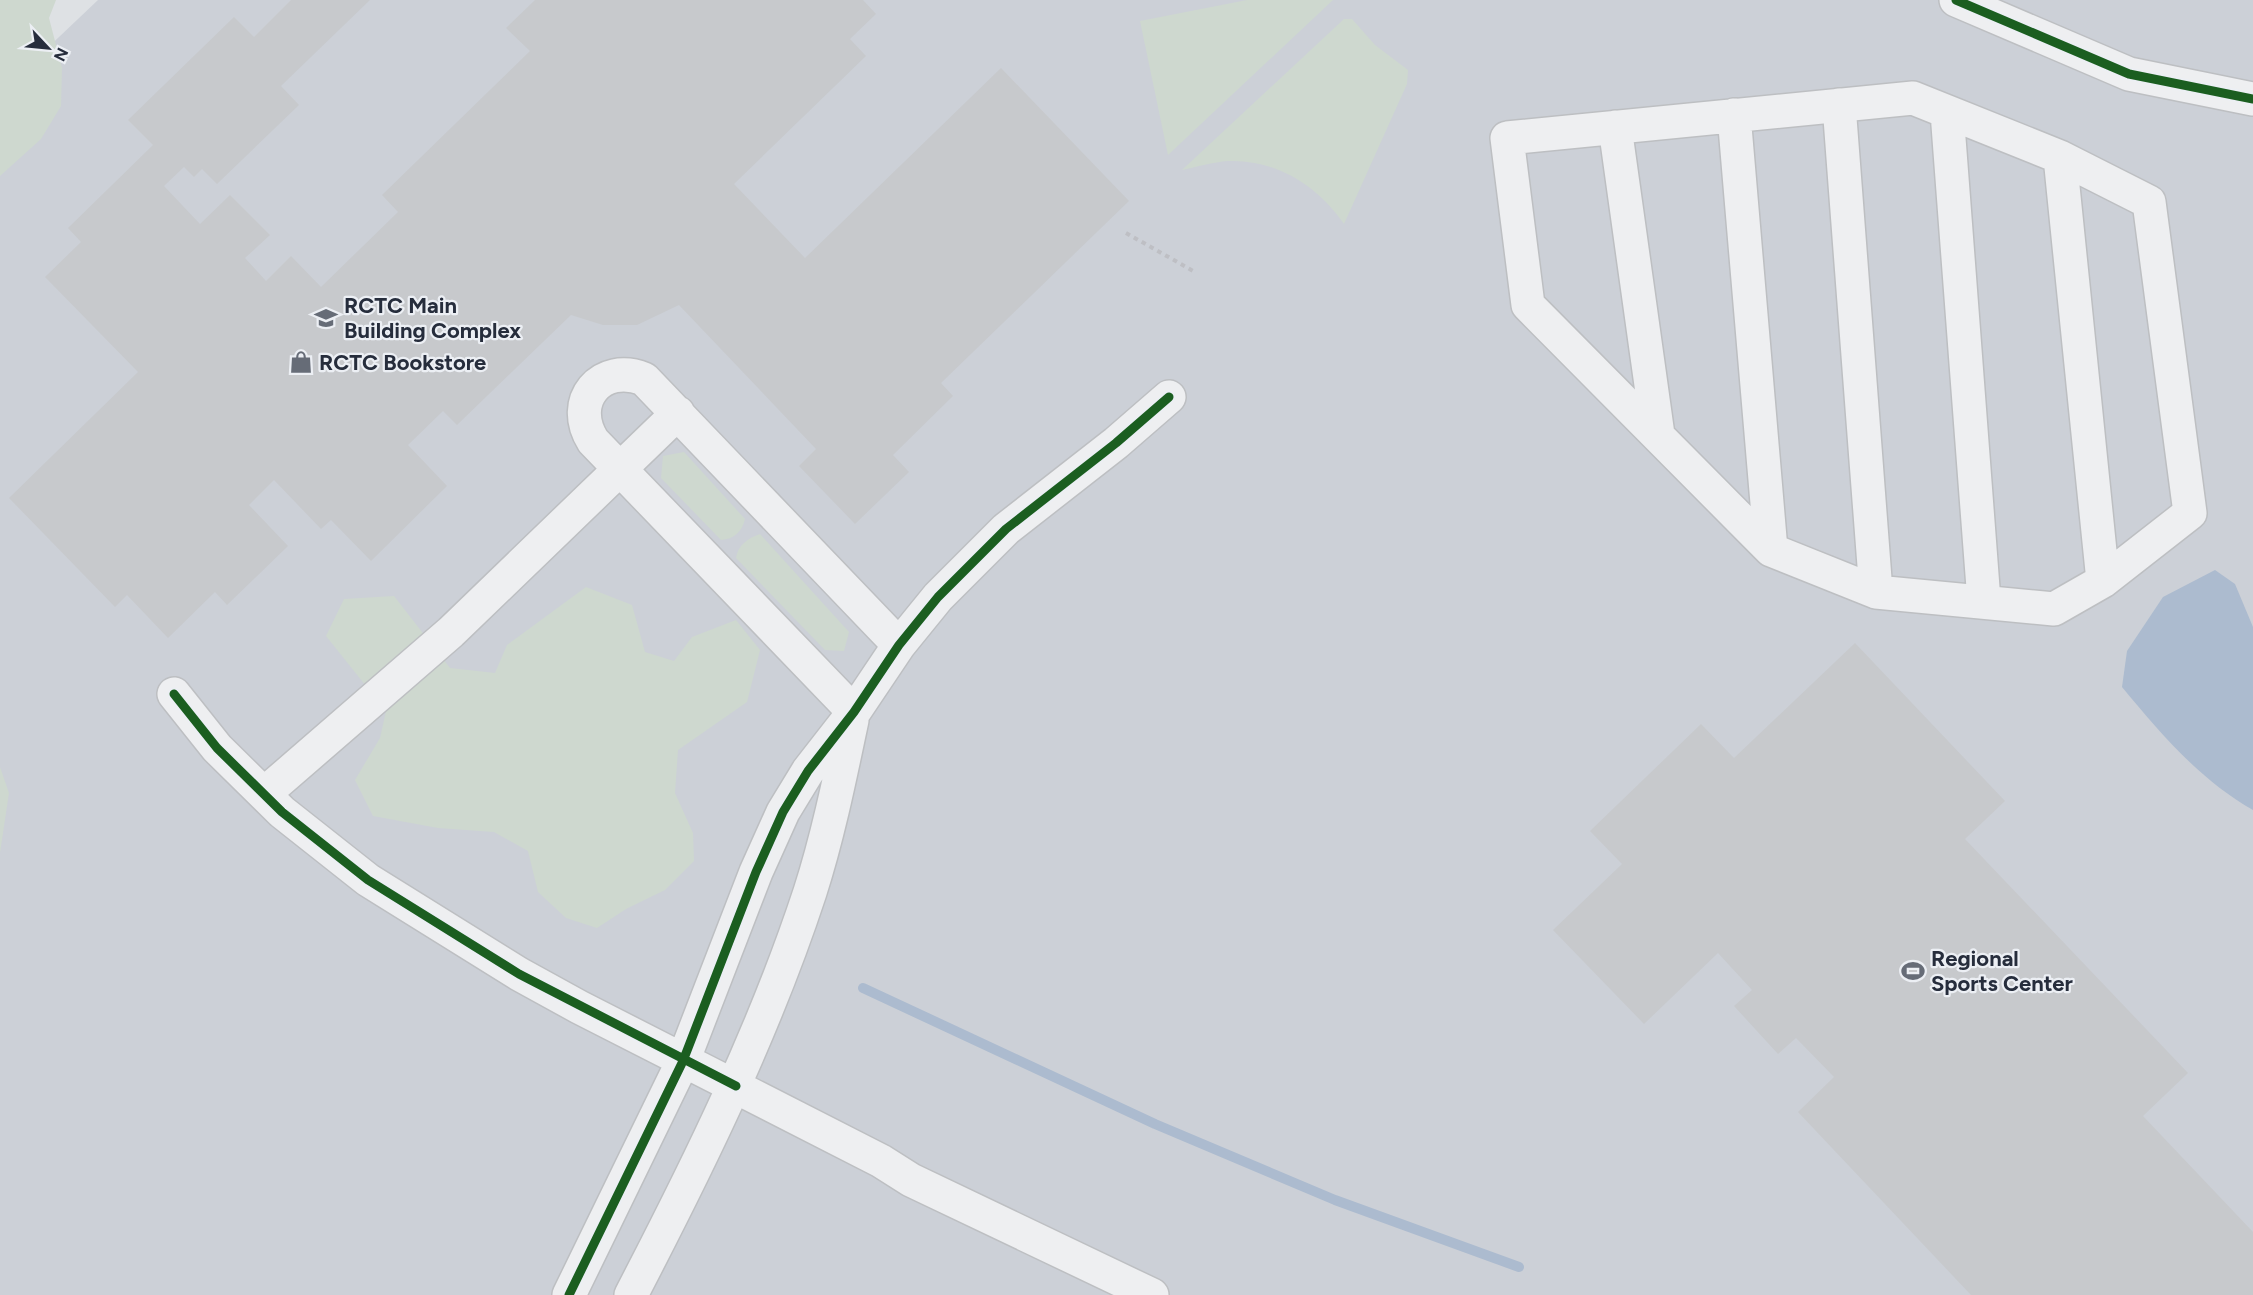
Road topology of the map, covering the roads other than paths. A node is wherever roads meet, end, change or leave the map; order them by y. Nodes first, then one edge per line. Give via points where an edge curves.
1 (1956, 0) edge
2 (2253, 99) edge
3 (1839, 105) junction
4 (1947, 112) junction
5 (1734, 115) junction
6 (1615, 127) junction
7 (2060, 157) junction
8 (1169, 398) dead end
9 (678, 413) junction
10 (1658, 435) junction
11 (619, 469) junction
12 (1771, 550) junction
13 (2103, 581) junction
14 (1876, 592) junction
15 (1984, 601) junction
16 (899, 645) junction
17 (174, 694) dead end
18 (854, 712) junction
19 (264, 794) junction
20 (683, 1061) junction
21 (736, 1086) junction
22 (569, 1295) edge
23 (631, 1295) edge
24 (1152, 1295) edge

1 - 2 street via 2129,74
3 - 4 street via 1913,98
3 - 5 street
3 - 14 street
4 - 7 street
4 - 15 street
5 - 6 street
5 - 12 street
6 - 10 street
6 - 10 street via 1507,138 1528,305
7 - 13 street
7 - 13 street via 2149,202 2190,513
8 - 16 street via 1006,529 938,597
9 - 11 street
9 - 11 street via 644,380 630,374 615,374 594,388 583,409 587,432
9 - 16 street
10 - 12 street
11 - 18 street
11 - 19 street via 451,632
12 - 14 street
13 - 15 street via 2054,609
14 - 15 street
16 - 18 street
17 - 19 street via 217,748
18 - 20 street via 808,771 783,812
18 - 21 street via 831,819 810,892
19 - 20 street via 368,880 519,974
20 - 21 street
20 - 22 street
21 - 23 street
21 - 24 street via 911,1180

